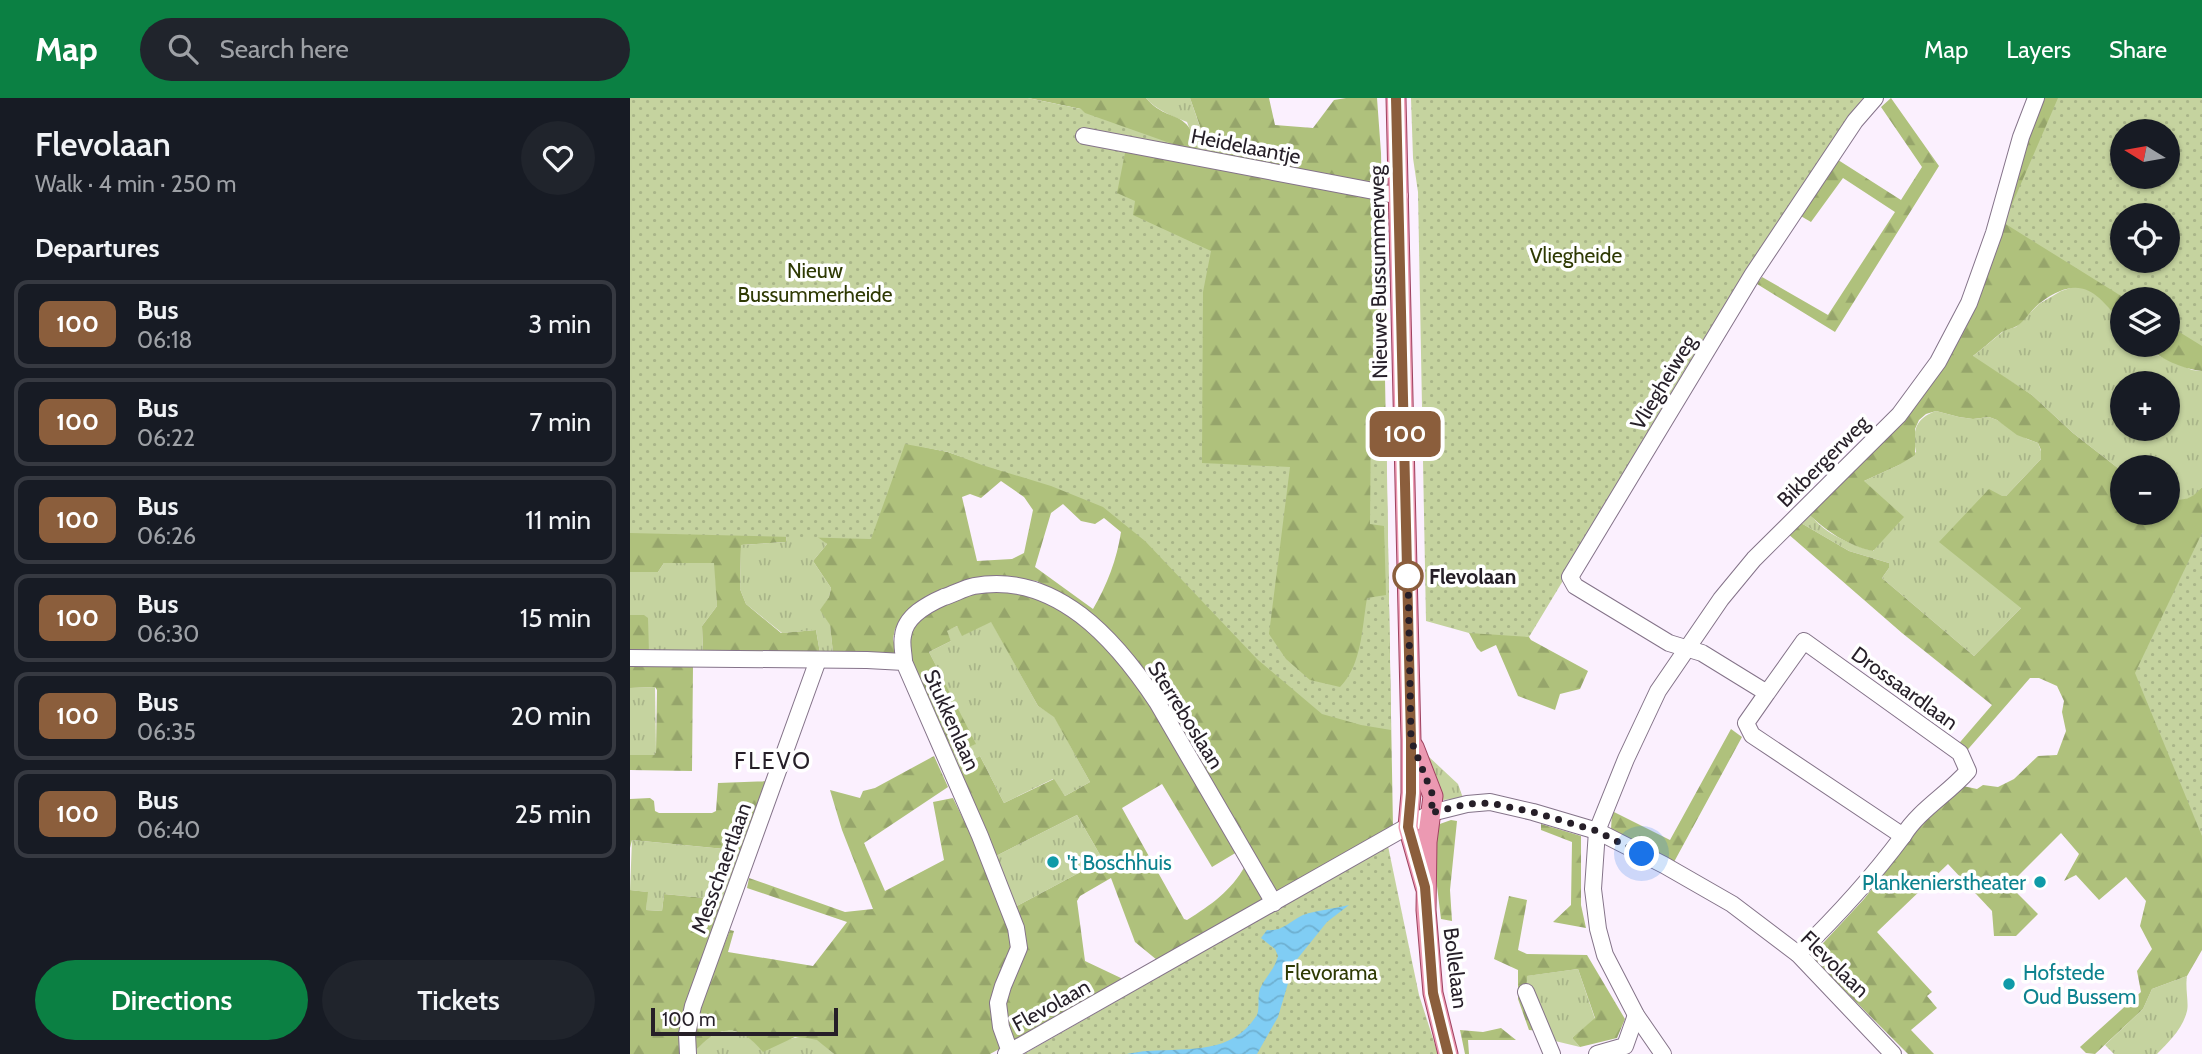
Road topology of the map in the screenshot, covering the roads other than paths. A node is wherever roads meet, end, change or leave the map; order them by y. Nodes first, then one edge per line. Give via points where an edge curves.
1 (1396, 98) edge
2 (1875, 98) edge
3 (2036, 98) edge
4 (1084, 136) dead end
5 (1400, 196) junction
6 (1687, 649) junction
7 (630, 658) edge
8 (818, 660) junction
9 (904, 663) junction
10 (1766, 693) junction
11 (1411, 740) junction
12 (1411, 793) junction
13 (1431, 813) junction
14 (1408, 827) junction
15 (1597, 831) junction
16 (1903, 836) junction
17 (1427, 842) junction
18 (1425, 887) junction
19 (1274, 903) junction
20 (1798, 954) junction
21 (1527, 992) dead end
22 (1636, 1015) junction
23 (1008, 1053) edge
24 (688, 1054) edge
25 (1448, 1054) edge
26 (1552, 1054) edge
27 (1597, 1054) edge
28 (1663, 1054) edge
29 (1893, 1054) edge

1 - 5 main road, Nieuwe Bussummerweg
2 - 6 street, Vliegheiweg via 1753,274 1570,577 1575,586
3 - 6 street, Bikbergerweg via 1969,303 1938,362 1899,415 1754,559
4 - 5 street, Heidelaantje
5 - 11 main road, Nieuwe Bussummerweg
6 - 10 street via 1702,653
6 - 15 street, Bikbergerweg via 1658,691
7 - 8 street, Stukkenlaan
8 - 9 street, Stukkenlaan
8 - 24 street, Messchaertlaan via 693,1006
9 - 19 street, Sterreboslaan via 902,635 910,620 930,603 973,586 1012,584 1055,597 1090,622 1139,674
9 - 23 street, Stukkenlaan via 1016,928 1019,948 998,1003
10 - 16 street, Drossaardlaan via 1746,723 1752,735
10 - 16 street, Drossaardlaan via 1804,641 1960,753 1968,771 1911,823
11 - 12 main road, Nieuwe Bussummerweg
11 - 13 main road, Nieuwe Bussummerweg via 1433,796
12 - 13 street via 1415,803
12 - 14 main road, Nieuwe Bussummerweg
13 - 14 street, Flevolaan
13 - 15 street, Flevolaan via 1490,803
13 - 17 main road, Bollelaan
14 - 17 street
14 - 18 main road, Bollelaan
14 - 19 street, Flevolaan
15 - 20 street, Flevolaan via 1732,904
15 - 22 street, Bikbergerweg via 1593,890 1598,929 1605,956
16 - 20 street via 1848,904
17 - 18 main road, Bollelaan
18 - 25 main road, Bollelaan via 1433,993
19 - 23 street, Flevolaan
20 - 29 street, Flevolaan
21 - 26 street
22 - 27 street via 1625,1046
22 - 28 street, Bikbergerweg

